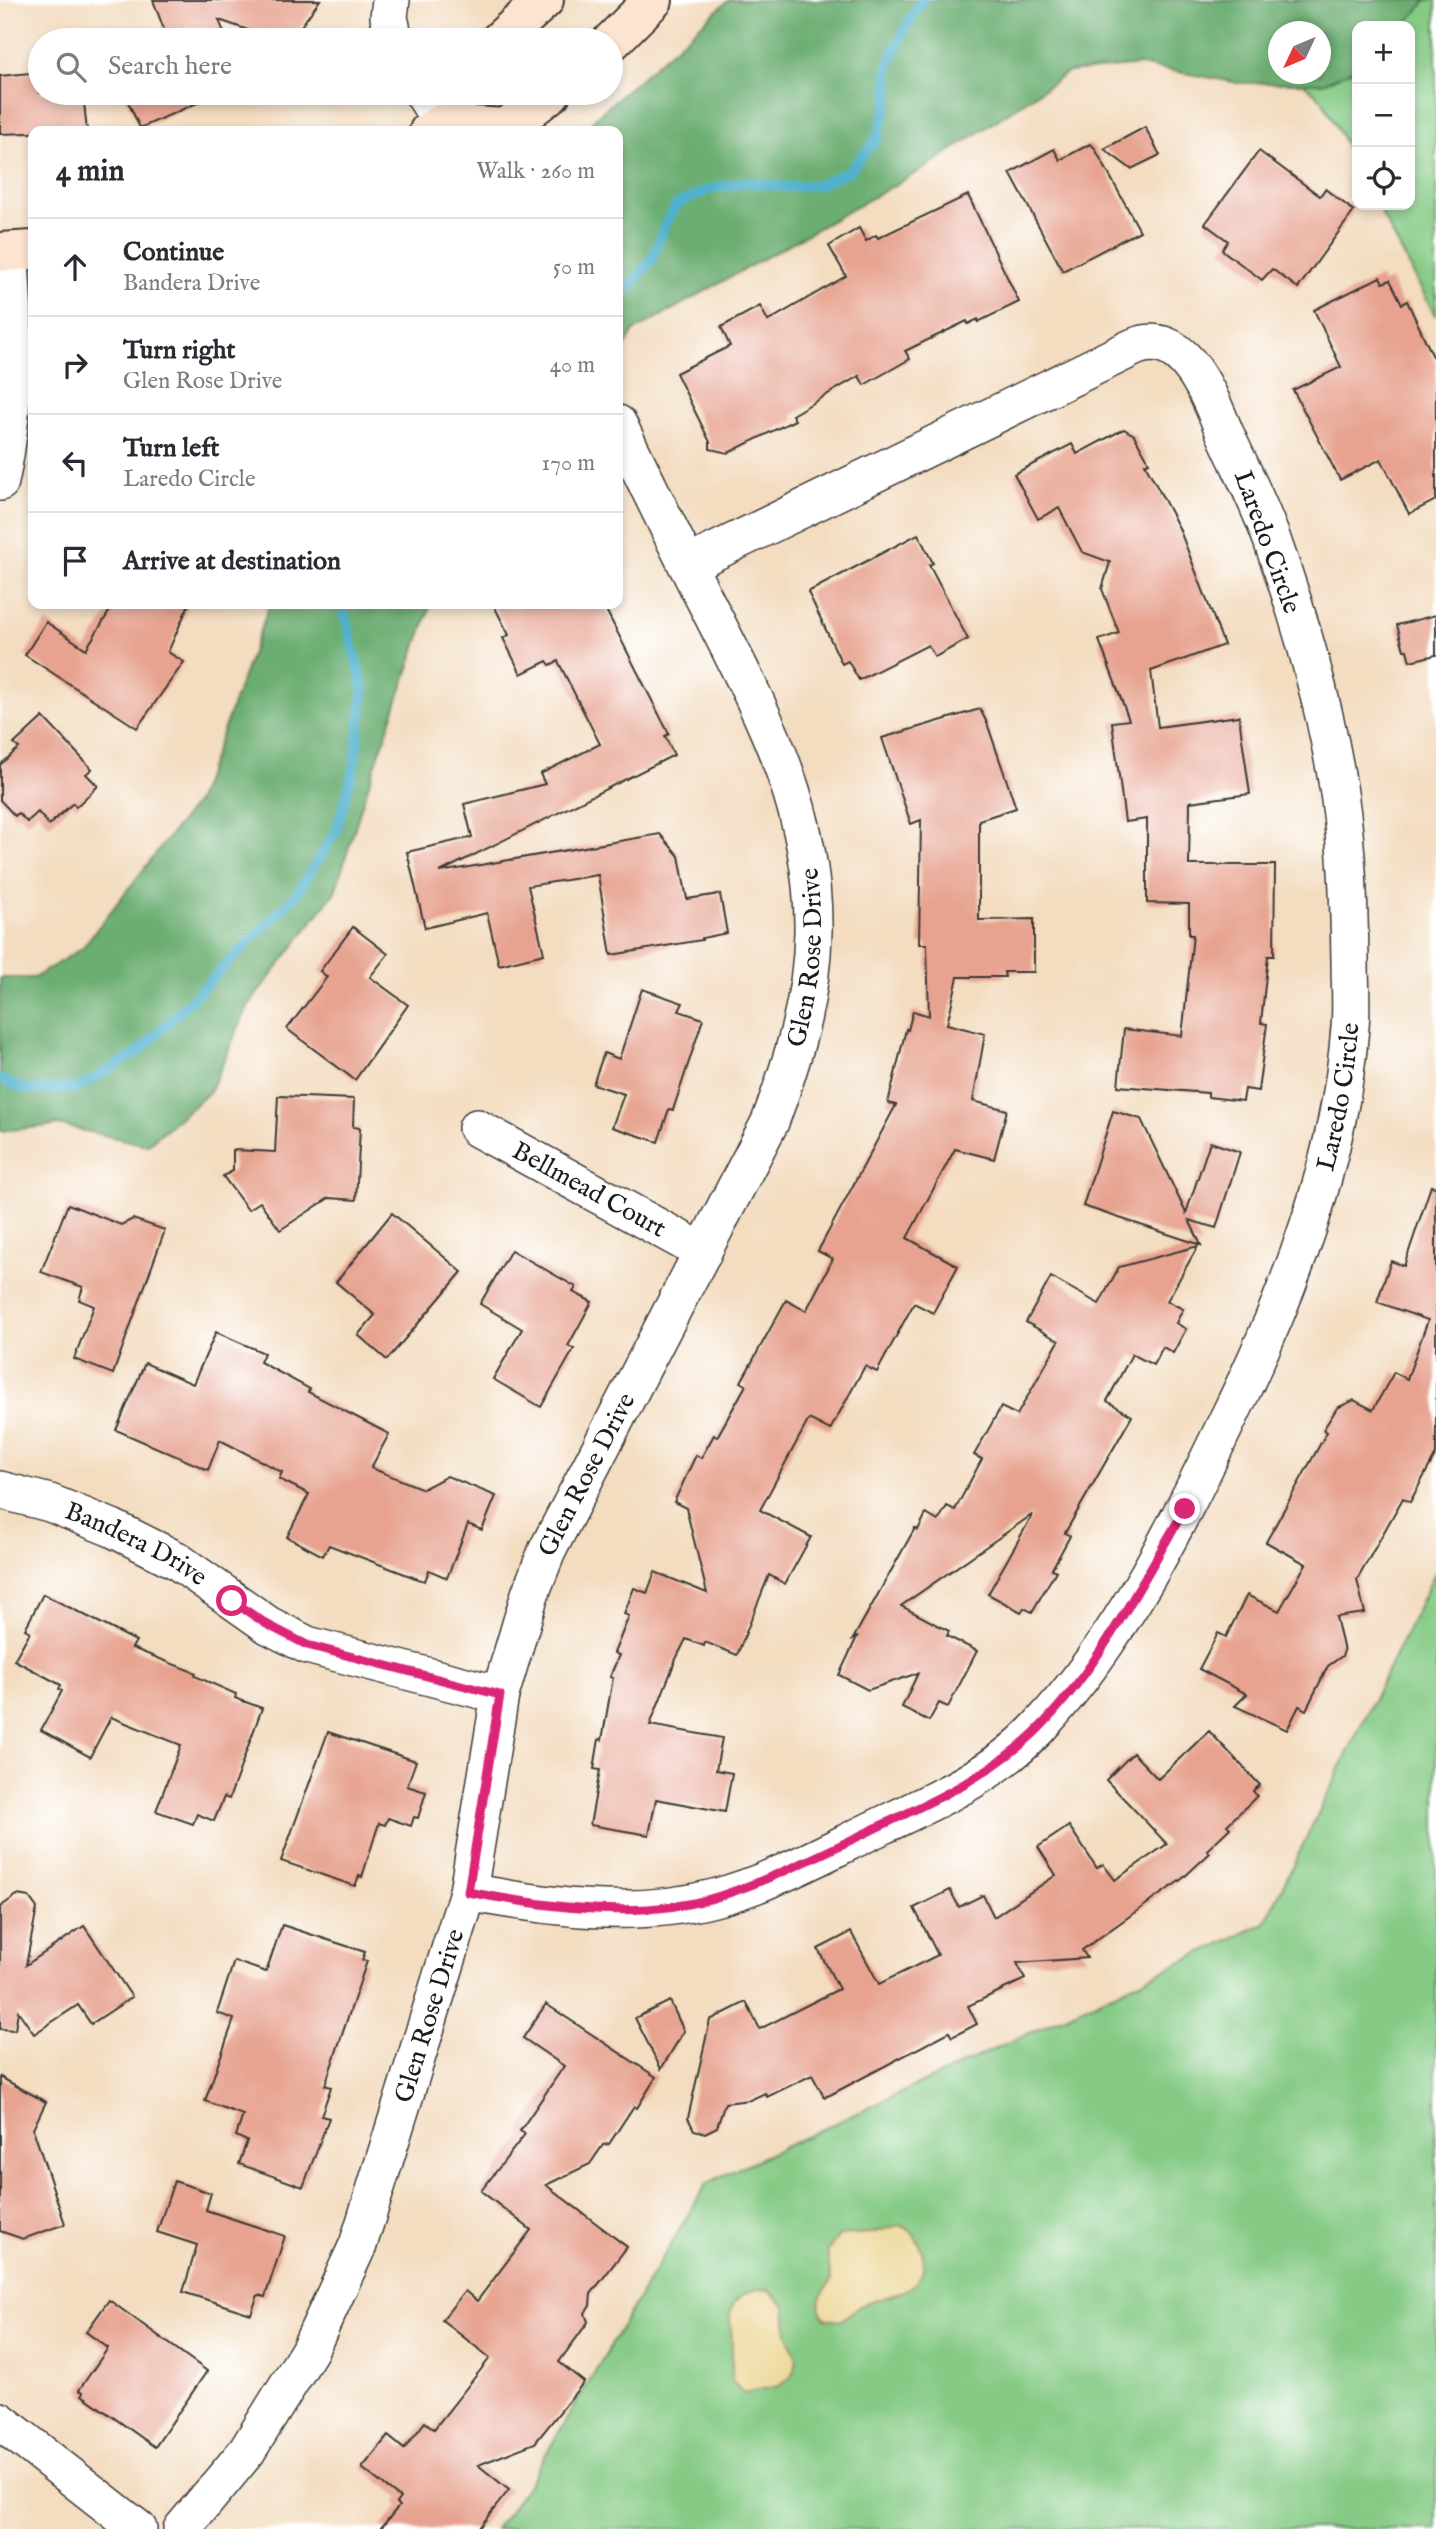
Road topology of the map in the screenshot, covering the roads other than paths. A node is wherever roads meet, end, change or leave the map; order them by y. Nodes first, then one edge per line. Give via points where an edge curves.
1 (391, 0) edge
2 (544, 0) edge
3 (653, 0) edge
4 (391, 28) edge
5 (513, 28) edge
6 (623, 30) edge
7 (536, 105) edge
8 (439, 114) edge
9 (496, 126) edge
10 (509, 126) edge
11 (14, 252) edge
12 (623, 434) edge
13 (0, 482) edge
14 (687, 565) junction
15 (477, 1128) dead end
16 (703, 1252) junction
17 (0, 1490) edge
18 (500, 1695) junction
19 (468, 1892) junction
20 (0, 2421) edge
21 (138, 2529) edge
22 (182, 2529) edge

1 - 4 street
2 - 5 street
3 - 6 street
7 - 10 street
8 - 9 street
11 - 13 street via 11,431
12 - 14 street, Glen Rose Drive
14 - 16 street, Glen Rose Drive via 769,726 792,787 807,847 813,933 797,1049 770,1122
14 - 19 street, Laredo Circle via 1134,347 1157,342 1179,351 1217,415 1271,537 1336,771 1349,893 1350,1028 1335,1124 1299,1252 1258,1358 1185,1509 1089,1669 1033,1733 972,1782 811,1859 718,1897 621,1909 549,1907
15 - 16 street, Bellmead Court
16 - 18 street, Glen Rose Drive via 547,1550
17 - 18 street, Bandera Drive via 50,1503 166,1555 268,1625 307,1645
18 - 19 street, Glen Rose Drive
19 - 22 street, Glen Rose Drive via 358,2245 309,2351 247,2451
20 - 21 street

